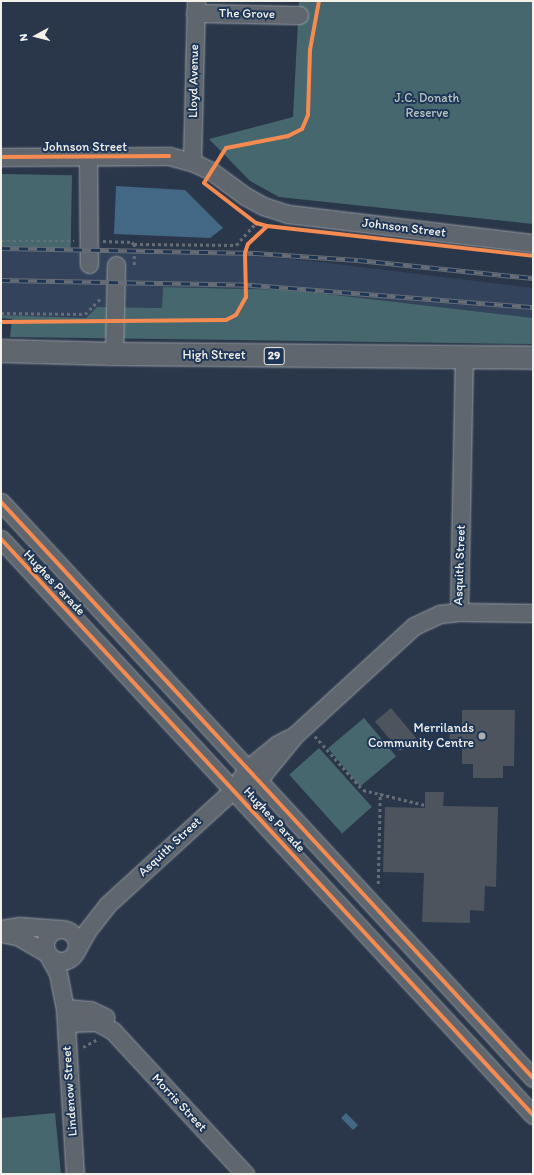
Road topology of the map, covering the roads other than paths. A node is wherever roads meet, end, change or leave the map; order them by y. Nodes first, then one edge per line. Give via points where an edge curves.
1 (196, 7) edge
2 (299, 15) dead end
3 (1, 157) edge
4 (88, 157) junction
5 (192, 162) junction
6 (533, 243) edge
7 (89, 264) dead end
8 (116, 265) dead end
9 (114, 354) junction
10 (5, 355) edge
11 (464, 358) junction
12 (533, 358) edge
13 (1, 502) edge
14 (1, 540) edge
15 (459, 612) junction
16 (533, 613) edge
17 (253, 774) junction
18 (233, 790) junction
19 (107, 905) junction
20 (389, 920) junction
21 (1, 929) edge
22 (62, 929) junction
23 (1, 933) edge
24 (370, 939) junction
25 (76, 952) junction
26 (48, 955) junction
27 (66, 1016) junction
28 (533, 1078) edge
29 (533, 1115) edge
30 (75, 1174) edge
31 (245, 1174) edge

1 - 2 street, The Grove
1 - 5 street, Lloyd Avenue
3 - 4 street, Johnson Street
4 - 5 street, Johnson Street via 169,156
4 - 7 street
5 - 6 street, Johnson Street via 211,171 245,196 288,214
8 - 9 street
9 - 10 main road, High Street / 29
9 - 11 main road, High Street / 29
11 - 12 main road, High Street / 29
11 - 15 street, Asquith Street
13 - 17 street, Hughes Parade
14 - 18 street, Hughes Parade
15 - 16 street
15 - 17 street, Asquith Street via 440,614 414,626 300,730 276,745
17 - 18 street, Asquith Street
17 - 20 street, Hughes Parade
18 - 19 street, Asquith Street
18 - 24 street, Hughes Parade
19 - 22 street, Asquith Street
19 - 25 street, Asquith Street via 87,931
20 - 24 street
20 - 28 street, Hughes Parade
21 - 22 street via 19,926
22 - 25 street via 75,937
22 - 26 street via 47,937
23 - 26 street via 17,936
24 - 29 street, Hughes Parade
25 - 26 street via 63,962
25 - 27 street, Lindenow Street
26 - 27 street, Lindenow Street via 58,973
27 - 30 street, Lindenow Street
27 - 31 street, Morris Street via 98,1022

